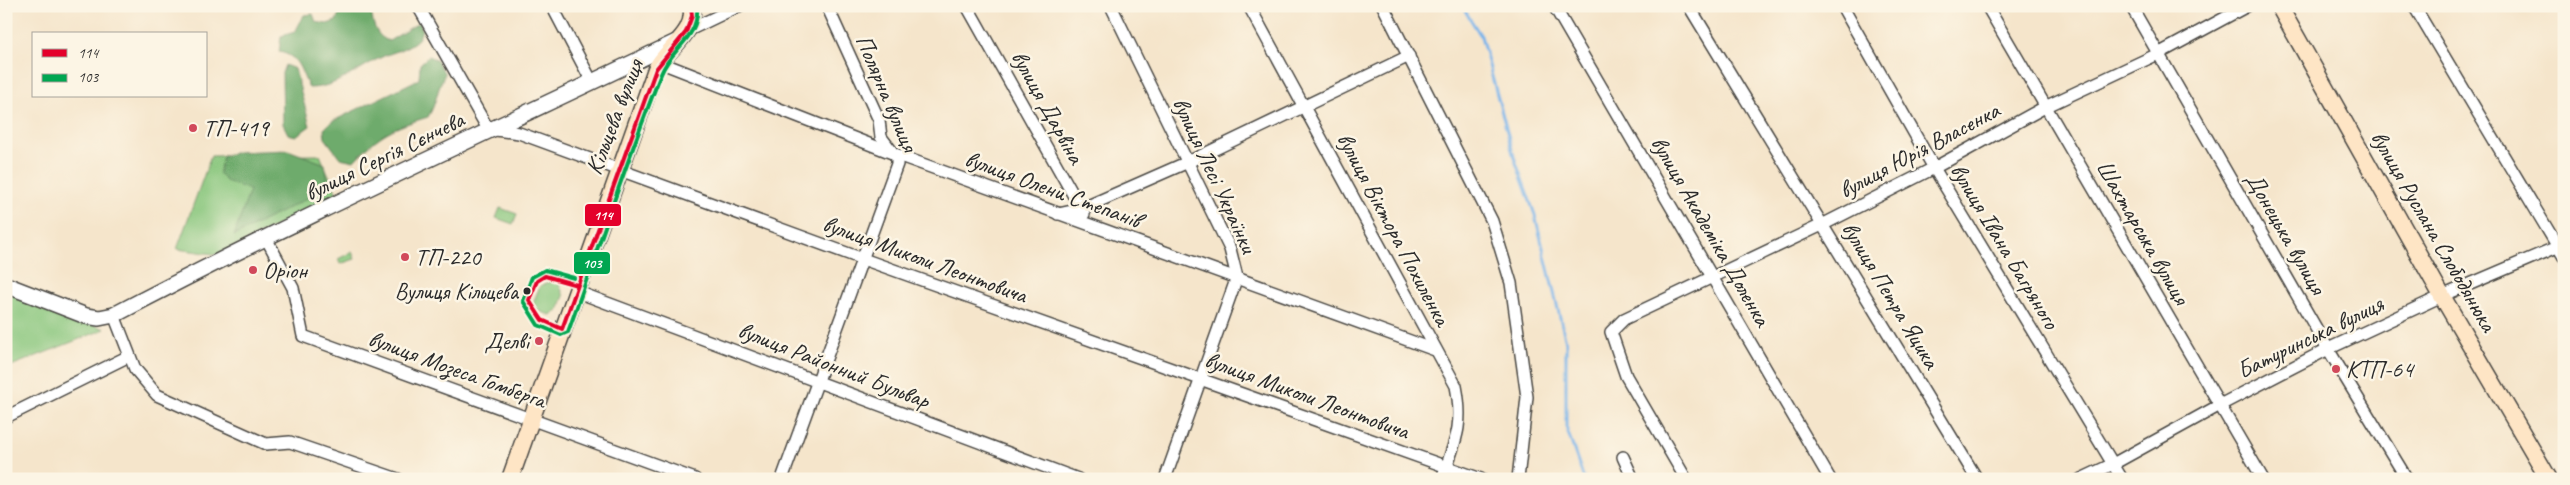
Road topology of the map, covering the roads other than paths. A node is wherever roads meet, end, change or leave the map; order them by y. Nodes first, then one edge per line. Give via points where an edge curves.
1 (418, 6) edge
2 (552, 6) edge
3 (691, 6) edge
4 (739, 6) edge
5 (827, 6) edge
6 (968, 6) edge
7 (1112, 6) edge
8 (1249, 6) edge
9 (1383, 6) edge
10 (1554, 6) edge
11 (1688, 6) edge
12 (1842, 6) edge
13 (1987, 6) edge
14 (2132, 6) edge
15 (2247, 6) edge
16 (2280, 6) edge
17 (2414, 6) edge
18 (682, 37) junction
19 (2158, 54) junction
20 (1409, 56) junction
21 (659, 62) junction
22 (592, 82) junction
23 (1304, 107) junction
24 (2045, 107) junction
25 (488, 129) junction
26 (892, 153) junction
27 (1188, 162) junction
28 (1934, 168) junction
29 (619, 170) junction
30 (1081, 209) junction
31 (1058, 214) junction
32 (1824, 224) junction
33 (1095, 227) junction
34 (266, 238) junction
35 (2562, 249) edge
36 (860, 258) junction
37 (1237, 277) junction
38 (1715, 278) junction
39 (6, 285) edge
40 (575, 291) junction
41 (2442, 296) junction
42 (114, 315) junction
43 (2328, 349) junction
44 (1435, 350) junction
45 (129, 356) junction
46 (1201, 380) junction
47 (816, 381) junction
48 (2220, 405) junction
49 (6, 417) edge
50 (530, 419) junction
51 (1623, 457) dead end
52 (2113, 464) junction
53 (1446, 467) junction
54 (398, 479) edge
55 (510, 479) edge
56 (696, 479) edge
57 (782, 479) edge
58 (1078, 479) edge
59 (1165, 479) edge
60 (1442, 479) edge
61 (1480, 479) edge
62 (1518, 479) edge
63 (1633, 479) edge
64 (1686, 479) edge
65 (1830, 479) edge
66 (1977, 479) edge
67 (2081, 479) edge
68 (2122, 479) edge
69 (2263, 479) edge
70 (2407, 479) edge
71 (2549, 479) edge

1 - 25 street
2 - 22 street
3 - 18 main road via 693,17
4 - 18 street, вулиця Сергія Сєнчева
5 - 26 street, Полярна вулиця via 879,120 881,138
6 - 30 street, вулиця Дарвіна
7 - 27 street, вулиця Лесі Українки
8 - 23 street, вулиця Віктора Похиленка
9 - 20 street
10 - 38 street, вулиця Академіка Доленка
11 - 32 street, вулиця Петра Яцика
12 - 28 street, вулиця Івана Багряного
13 - 24 street, Шахтарська вулиця
14 - 19 street, Донецька вулиця
15 - 19 street, вулиця Юрія Власенка
16 - 41 main road, вулиця Руслана Слободянюка
17 - 35 street
18 - 21 main road, Кільцева вулиця
18 - 22 street, вулиця Сергія Сєнчева
19 - 24 street, вулиця Юрія Власенка
19 - 43 street, Донецька вулиця
20 - 23 street
20 - 62 street via 1492,221 1511,282 1527,397
21 - 26 street, вулиця Олени Степанів
21 - 29 main road, Кільцева вулиця
22 - 25 street, вулиця Сергія Сєнчева
23 - 27 street
23 - 44 street, вулиця Віктора Похиленка
24 - 28 street, вулиця Юрія Власенка
24 - 48 street, Шахтарська вулиця
25 - 29 street, вулиця Миколи Леонтовича via 519,134
25 - 34 street, вулиця Сергія Сєнчева
26 - 31 street, вулиця Олени Степанів
26 - 36 street, Полярна вулиця via 897,158 896,164
27 - 30 street
27 - 37 street, вулиця Лесі Українки via 1230,248
28 - 32 street, вулиця Юрія Власенка
28 - 52 street, вулиця Івана Багряного
29 - 36 street, вулиця Миколи Леонтовича
29 - 40 main road, Кільцева вулиця
30 - 31 street
30 - 33 street, вулиця Дарвіна
31 - 33 street, вулиця Олени Степанів
32 - 38 street, вулиця Юрія Власенка
32 - 66 street, вулиця Петра Яцика
33 - 37 street, вулиця Олени Степанів
34 - 42 street, вулиця Сергія Сєнчева
34 - 50 street, вулиця Мозеса Гомберга via 293,288 303,336
35 - 41 street, Батуринська вулиця
36 - 46 street, вулиця Миколи Леонтовича
36 - 47 street, Полярна вулиця
37 - 44 street, вулиця Олени Степанів
37 - 46 street, вулиця Лесі Українки
38 - 64 street, вулиця Юрія Власенка via 1624,319 1611,332 1626,376
38 - 65 street, вулиця Академіка Доленка
39 - 42 street via 86,316
40 - 47 street, вулиця Районний Бульвар
40 - 50 main road, Кільцева вулиця
41 - 43 street, Батуринська вулиця
41 - 71 main road, вулиця Руслана Слободянюка
42 - 45 street
43 - 48 street, Батуринська вулиця
43 - 70 street, Донецька вулиця
44 - 53 street, вулиця Віктора Похиленка via 1456,386 1461,410 1459,432
45 - 49 street
45 - 54 street via 135,369 157,395 198,414 266,444 290,442
46 - 53 street, вулиця Миколи Леонтовича
46 - 59 street, вулиця Лесі Українки
47 - 57 street, Полярна вулиця
47 - 58 street, вулиця Районний Бульвар
48 - 52 street, Батуринська вулиця
48 - 69 street, Шахтарська вулиця
50 - 55 main road, Кільцева вулиця
50 - 56 street, вулиця Мозеса Гомберга
51 - 63 street
52 - 67 street, Батуринська вулиця
52 - 68 street, вулиця Івана Багряного
53 - 60 street, вулиця Віктора Похиленка
53 - 61 street, вулиця Миколи Леонтовича

